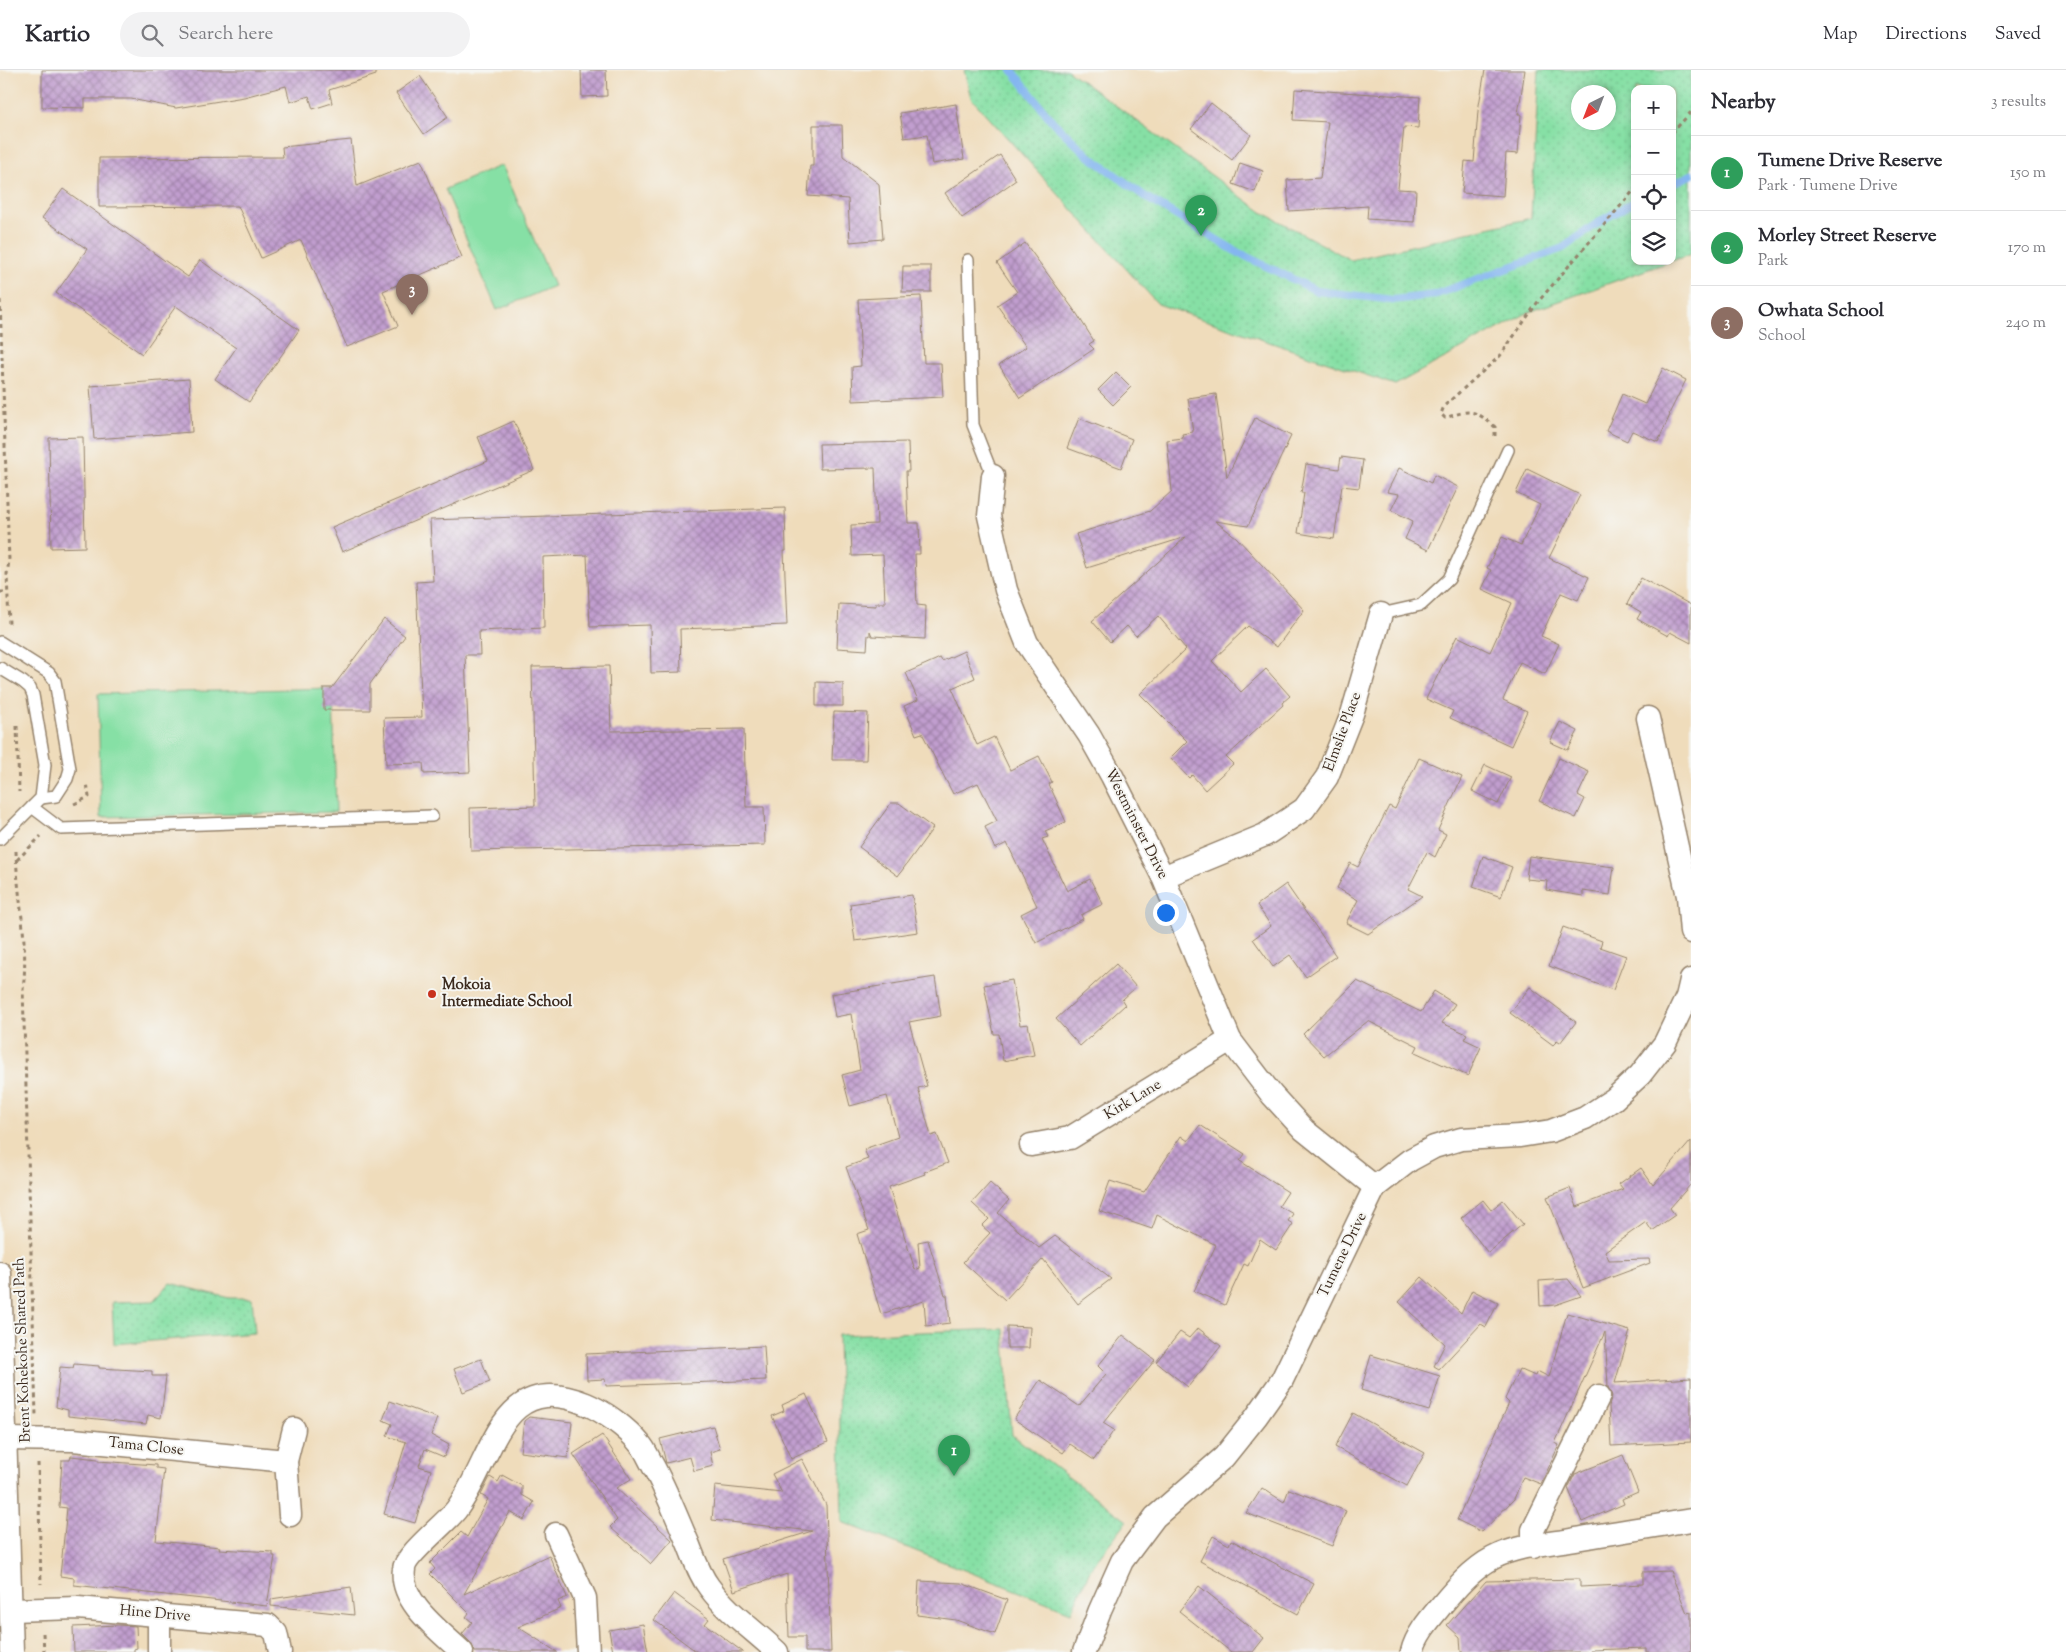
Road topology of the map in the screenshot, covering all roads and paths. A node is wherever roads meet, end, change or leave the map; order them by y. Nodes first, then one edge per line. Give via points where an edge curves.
1 (1691, 112) edge
2 (1675, 130) edge
3 (1631, 194) edge
4 (968, 260) dead end
5 (0, 300) edge
6 (1495, 442) dead end
7 (1508, 450) dead end
8 (993, 476) joint
9 (0, 592) edge
10 (8, 592) junction
11 (1381, 614) joint
12 (9, 632) dead end
13 (0, 642) edge
14 (0, 668) edge
15 (1648, 718) dead end
16 (17, 724) dead end
17 (41, 798) junction
18 (32, 807) junction
19 (432, 816) dead end
20 (18, 821) junction
21 (0, 839) edge
22 (1163, 877) junction
23 (1691, 932) edge
24 (1691, 980) edge
25 (1230, 1040) junction
26 (1030, 1145) dead end
27 (1376, 1187) junction
28 (0, 1273) edge
29 (1599, 1396) dead end
30 (294, 1429) dead end
31 (6, 1438) junction
32 (37, 1439) junction
33 (286, 1461) junction
34 (290, 1515) dead end
35 (1691, 1520) edge
36 (556, 1534) dead end
37 (1533, 1547) junction
38 (42, 1608) junction
39 (11, 1610) junction
40 (159, 1614) junction
41 (12, 1652) edge
42 (44, 1652) edge
43 (159, 1652) edge
44 (280, 1652) edge
45 (462, 1652) edge
46 (588, 1652) edge
47 (777, 1652) edge
48 (1084, 1652) edge
49 (1412, 1652) edge

1 - 2 path
3 - 6 path via 1533,308 1500,356 1444,406 1441,414 1445,418 1463,412 1478,413 1495,427
4 - 8 lane via 973,425
5 - 10 path
7 - 11 lane via 1450,579 1421,604
8 - 22 street, Westminster Drive via 989,516 1006,590 1028,643 1089,735
9 - 10 path
10 - 12 path
11 - 22 street, Elmslie Place via 1352,714 1327,777 1304,809 1265,836
13 - 17 lane via 49,673 56,681 70,769 56,796
14 - 17 lane via 23,682 33,695 44,765
15 - 23 street via 1688,896
16 - 20 path, Brent Kohekohe Shared Path
17 - 18 lane
18 - 19 lane via 61,828
18 - 20 lane
20 - 21 lane
20 - 32 path, Brent Kohekohe Shared Path via 16,868 24,966
22 - 25 street, Westminster Drive
24 - 27 street, Tumene Drive via 1687,997 1665,1043 1634,1081 1614,1099 1585,1118 1551,1131 1461,1139 1434,1147 1410,1160
25 - 26 street, Kirk Lane via 1070,1138
25 - 27 street, Westminster Drive via 1304,1130
27 - 48 street, Tumene Drive via 1282,1380 1224,1457 1154,1517 1122,1561
28 - 31 street
29 - 37 street via 1533,1530
30 - 33 street
31 - 32 street, Tama Close
31 - 39 street
32 - 33 street, Tama Close
32 - 38 path, Brent Kohekohe Shared Path
33 - 34 street
35 - 37 street
36 - 46 street via 585,1598
37 - 49 street via 1512,1551 1483,1563 1426,1623
38 - 39 street, Hine Drive
38 - 40 street, Hine Drive
38 - 42 path, Brent Kohekohe Shared Path
39 - 41 street
40 - 43 street
40 - 44 street, Hine Drive via 268,1625 276,1633
45 - 47 street via 413,1605 405,1587 403,1567 456,1510 500,1426 518,1406 539,1396 565,1397 587,1404 615,1421 641,1444 662,1481 709,1587

